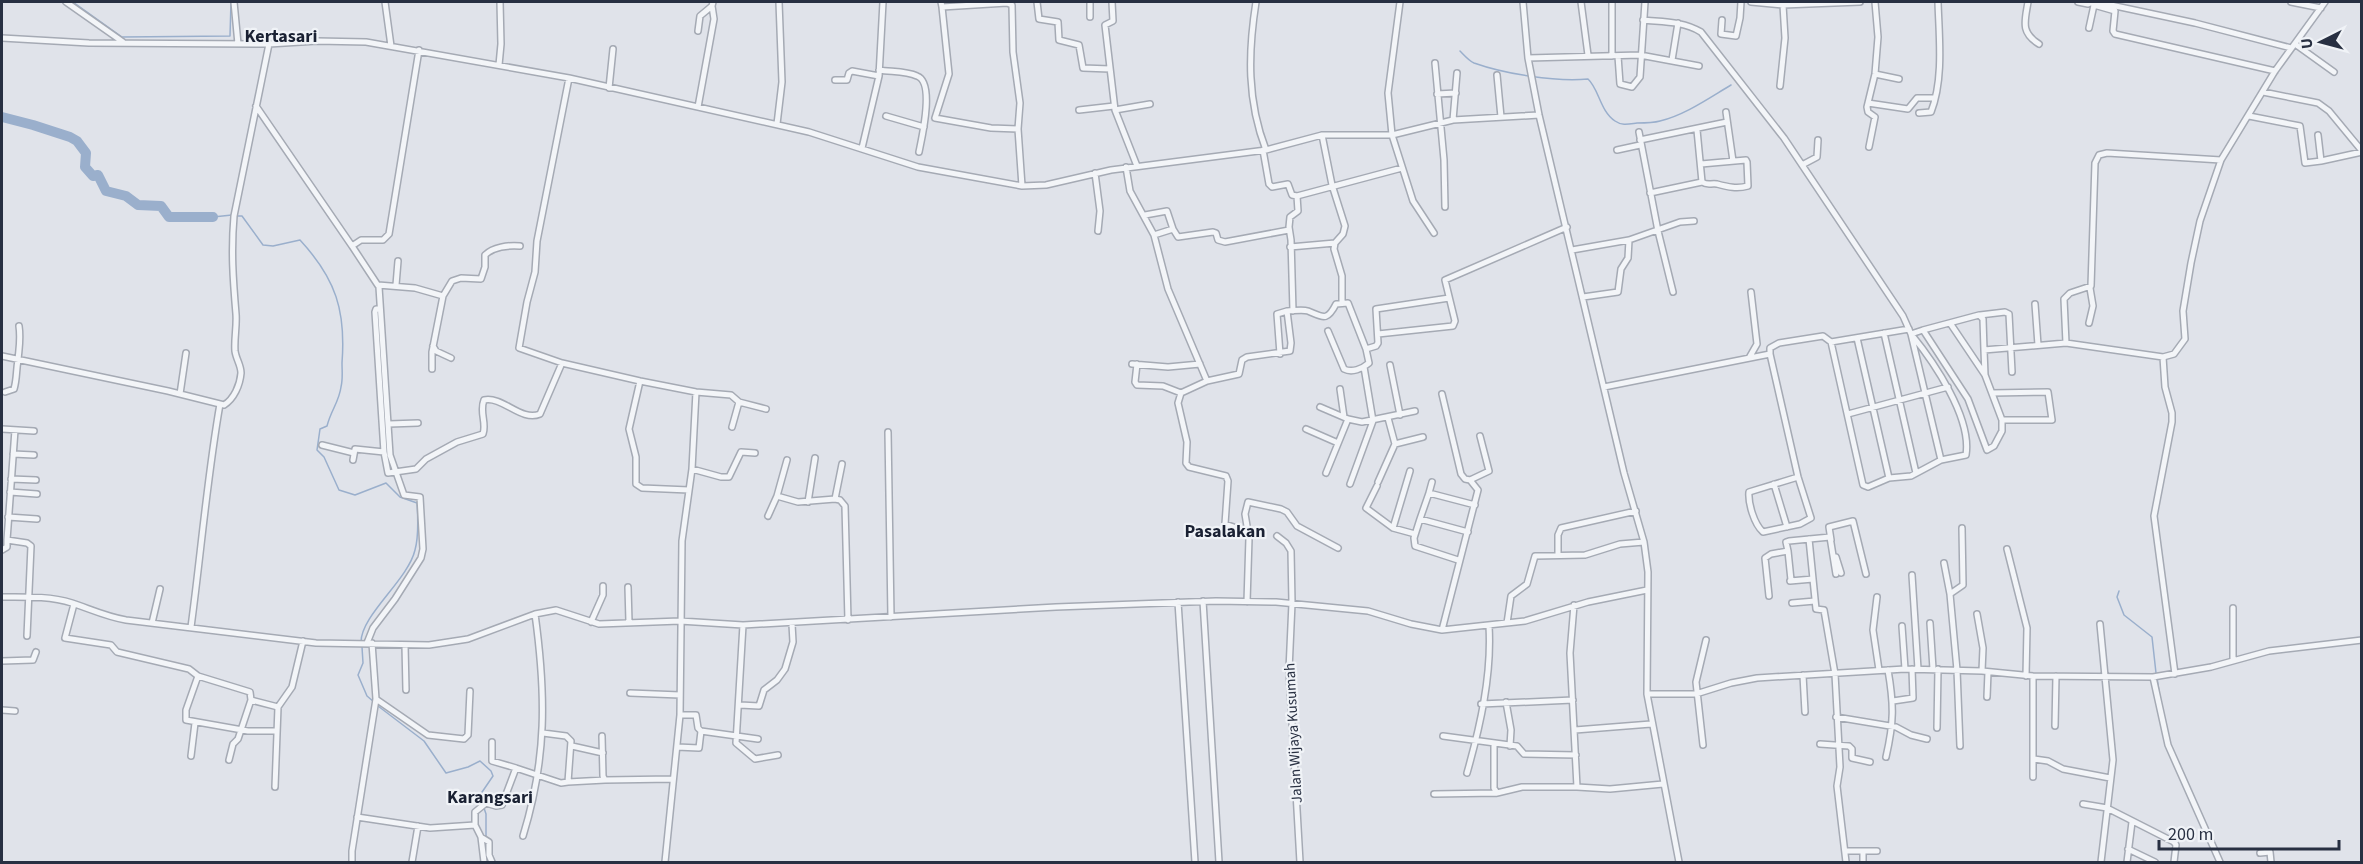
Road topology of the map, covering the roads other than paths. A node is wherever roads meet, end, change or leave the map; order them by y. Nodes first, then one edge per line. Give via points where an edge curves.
1 (66, 2) edge
2 (234, 2) edge
3 (385, 2) edge
4 (500, 2) edge
5 (779, 2) edge
6 (883, 2) edge
7 (1037, 2) edge
8 (1112, 2) edge
9 (1256, 2) edge
10 (1400, 2) edge
11 (1523, 2) edge
12 (1581, 2) edge
13 (1612, 2) edge
14 (1645, 2) edge
15 (1741, 2) edge
16 (1752, 2) edge
17 (1758, 2) edge
18 (1860, 2) edge
19 (1875, 2) edge
20 (1938, 2) edge
21 (2028, 2) edge
22 (2078, 2) edge
23 (2291, 2) edge
24 (2325, 2) edge
25 (1817, 3) edge
26 (2094, 3) edge
27 (713, 4) edge
28 (941, 4) edge
29 (1784, 5) junction
30 (1088, 6) edge
31 (2321, 8) junction
32 (1090, 17) dead end
33 (1643, 20) junction
34 (1722, 20) dead end
35 (1678, 23) junction
36 (2089, 28) dead end
37 (698, 31) dead end
38 (2, 38) edge
39 (123, 42) junction
40 (238, 44) junction
41 (269, 44) junction
42 (2038, 44) dead end
43 (390, 46) junction
44 (2293, 46) junction
45 (613, 49) dead end
46 (419, 50) junction
47 (1588, 55) junction
48 (1640, 55) junction
49 (1615, 56) junction
50 (1528, 58) junction
51 (1672, 60) junction
52 (1435, 63) dead end
53 (499, 65) junction
54 (1699, 66) dead end
55 (1110, 69) junction
56 (2275, 71) junction
57 (2334, 72) dead end
58 (879, 73) junction
59 (1457, 73) dead end
60 (1875, 74) junction
61 (1497, 75) dead end
62 (569, 78) junction
63 (1899, 78) dead end
64 (835, 80) dead end
65 (1780, 86) dead end
66 (609, 88) junction
67 (2263, 92) junction
68 (1456, 93) junction
69 (1437, 94) junction
70 (1935, 98) junction
71 (1868, 103) junction
72 (1150, 104) dead end
73 (256, 106) junction
74 (698, 107) junction
75 (1115, 108) junction
76 (1079, 110) dead end
77 (1726, 112) dead end
78 (1919, 113) dead end
79 (1539, 115) junction
80 (886, 116) dead end
81 (2249, 116) junction
82 (1501, 117) junction
83 (1453, 120) junction
84 (1727, 122) junction
85 (1440, 123) junction
86 (777, 124) junction
87 (924, 127) junction
88 (1018, 129) junction
89 (1697, 130) junction
90 (1639, 132) dead end
91 (1322, 135) junction
92 (1392, 135) junction
93 (2318, 135) dead end
94 (1818, 140) dead end
95 (1640, 142) junction
96 (1869, 147) dead end
97 (862, 148) junction
98 (1264, 150) junction
99 (1617, 150) dead end
100 (919, 152) dead end
101 (2361, 152) edge
102 (2221, 160) junction
103 (1733, 161) junction
104 (2320, 161) junction
105 (1805, 163) junction
106 (1701, 164) junction
107 (1137, 166) junction
108 (1126, 167) junction
109 (1402, 168) junction
110 (1095, 172) junction
111 (1702, 182) junction
112 (1332, 185) junction
113 (1022, 186) junction
114 (1650, 193) junction
115 (1297, 196) junction
116 (1445, 207) dead end
117 (1145, 215) junction
118 (1694, 221) dead end
119 (1567, 227) junction
120 (1173, 229) junction
121 (1289, 230) junction
122 (1098, 231) dead end
123 (1658, 231) junction
124 (1434, 233) dead end
125 (1154, 235) junction
126 (1629, 240) junction
127 (1335, 243) junction
128 (352, 246) junction
129 (520, 246) dead end
130 (1290, 247) junction
131 (1572, 250) junction
132 (398, 261) dead end
133 (378, 285) junction
134 (396, 285) junction
135 (2090, 288) junction
136 (1673, 292) dead end
137 (1751, 292) dead end
138 (443, 296) junction
139 (1583, 297) junction
140 (1449, 298) junction
141 (1342, 303) junction
142 (2035, 304) dead end
143 (1290, 311) junction
144 (1980, 315) junction
145 (2090, 323) dead end
146 (1950, 324) junction
147 (19, 326) dead end
148 (1923, 330) junction
149 (1328, 331) dead end
150 (1912, 332) junction
151 (1884, 333) junction
152 (1378, 334) junction
153 (1857, 338) junction
154 (1831, 342) junction
155 (2066, 343) junction
156 (2038, 345) junction
157 (433, 346) junction
158 (2012, 348) junction
159 (1366, 349) junction
160 (1984, 350) junction
161 (186, 353) dead end
162 (1280, 354) junction
163 (1770, 354) junction
164 (2, 356) edge
165 (2163, 357) junction
166 (451, 358) dead end
167 (1749, 358) junction
168 (18, 360) junction
169 (562, 363) junction
170 (1200, 364) junction
171 (1390, 364) dead end
172 (1364, 367) junction
173 (432, 369) dead end
174 (2012, 372) dead end
175 (1985, 375) junction
176 (640, 381) junction
177 (1207, 381) junction
178 (1604, 387) junction
179 (1948, 387) junction
180 (1340, 388) dead end
181 (5, 392) dead end
182 (696, 392) junction
183 (1181, 393) junction
184 (1992, 393) junction
185 (180, 394) junction
186 (1442, 394) dead end
187 (1926, 395) junction
188 (1899, 401) junction
189 (739, 402) junction
190 (220, 404) junction
191 (1320, 407) dead end
192 (1874, 407) junction
193 (766, 409) dead end
194 (1415, 411) dead end
195 (1848, 414) junction
196 (1400, 415) junction
197 (1346, 418) junction
198 (1388, 418) junction
199 (2002, 420) junction
200 (1373, 421) junction
201 (418, 423) dead end
202 (732, 427) dead end
203 (386, 428) junction
204 (2, 429) edge
205 (1306, 429) dead end
206 (15, 430) junction
207 (34, 431) dead end
208 (888, 432) dead end
209 (1480, 436) dead end
210 (1423, 438) dead end
211 (1338, 443) junction
212 (1395, 444) junction
213 (322, 445) dead end
214 (384, 452) junction
215 (354, 453) junction
216 (755, 453) dead end
217 (13, 454) junction
218 (34, 455) dead end
219 (815, 458) dead end
220 (353, 460) dead end
221 (787, 460) dead end
222 (1941, 460) junction
223 (842, 464) dead end
224 (692, 469) junction
225 (1410, 471) dead end
226 (398, 473) junction
227 (1326, 473) dead end
228 (1916, 473) junction
229 (1798, 477) junction
230 (1889, 478) junction
231 (11, 480) junction
232 (36, 480) dead end
233 (1470, 480) junction
234 (1432, 482) dead end
235 (1350, 484) dead end
236 (1774, 484) junction
237 (688, 490) junction
238 (10, 492) junction
239 (1428, 493) junction
240 (37, 494) dead end
241 (777, 496) junction
242 (835, 499) junction
243 (808, 502) junction
244 (1475, 505) junction
245 (2, 510) edge
246 (1636, 511) junction
247 (9, 514) junction
248 (768, 516) dead end
249 (37, 519) dead end
250 (1420, 519) junction
251 (1787, 527) junction
252 (1393, 528) junction
253 (1962, 528) dead end
254 (1248, 532) junction
255 (1468, 532) junction
256 (1415, 534) junction
257 (1277, 536) dead end
258 (1830, 537) junction
259 (1809, 539) junction
260 (7, 540) junction
261 (1644, 542) junction
262 (1338, 548) dead end
263 (2007, 549) dead end
264 (2, 550) edge
265 (1788, 551) junction
266 (1558, 555) junction
267 (1458, 560) junction
268 (1944, 564) dead end
269 (1838, 574) dead end
270 (1866, 574) dead end
271 (1912, 574) dead end
272 (1813, 579) junction
273 (603, 586) dead end
274 (628, 587) dead end
275 (160, 589) dead end
276 (1647, 590) junction
277 (1950, 594) junction
278 (29, 596) junction
279 (1769, 596) dead end
280 (2, 597) edge
281 (1877, 597) dead end
282 (1815, 601) junction
283 (1178, 602) junction
284 (1203, 602) junction
285 (1247, 602) junction
286 (1292, 603) junction
287 (1792, 603) dead end
288 (74, 604) junction
289 (1574, 605) junction
290 (2233, 608) dead end
291 (535, 614) junction
292 (1977, 614) dead end
293 (891, 617) junction
294 (848, 620) junction
295 (680, 621) junction
296 (591, 622) junction
297 (628, 622) junction
298 (152, 623) junction
299 (1507, 623) junction
300 (1930, 623) dead end
301 (792, 624) junction
302 (2100, 624) dead end
303 (743, 625) junction
304 (1489, 626) junction
305 (1902, 626) dead end
306 (191, 627) junction
307 (1442, 630) junction
308 (27, 636) dead end
309 (1706, 640) dead end
310 (2361, 640) edge
311 (303, 641) junction
312 (365, 643) junction
313 (405, 645) junction
314 (36, 652) dead end
315 (2233, 660) junction
316 (2, 661) edge
317 (1912, 669) junction
318 (1935, 669) junction
319 (1878, 670) junction
320 (1888, 670) junction
321 (1957, 670) junction
322 (1985, 672) junction
323 (1835, 674) junction
324 (2175, 674) junction
325 (1803, 675) junction
326 (2106, 675) junction
327 (198, 676) junction
328 (2026, 676) junction
329 (2033, 676) junction
330 (2056, 676) junction
331 (2156, 676) junction
332 (406, 690) dead end
333 (470, 691) dead end
334 (630, 693) dead end
335 (1696, 693) junction
336 (1647, 694) junction
337 (680, 695) junction
338 (1988, 697) dead end
339 (376, 699) junction
340 (251, 700) junction
341 (1573, 700) junction
342 (1893, 701) junction
343 (1506, 702) junction
344 (1481, 704) junction
345 (740, 705) junction
346 (278, 707) junction
347 (2, 710) edge
348 (15, 711) dead end
349 (1805, 712) dead end
350 (680, 715) junction
351 (1836, 717) junction
352 (195, 723) junction
353 (1651, 724) junction
354 (1893, 726) junction
355 (2055, 726) dead end
356 (1937, 728) dead end
357 (1575, 730) junction
358 (241, 731) junction
359 (276, 731) junction
360 (701, 731) junction
361 (543, 733) junction
362 (602, 736) dead end
363 (736, 736) junction
364 (1443, 736) dead end
365 (758, 739) dead end
366 (1927, 739) dead end
367 (492, 742) dead end
368 (1475, 742) junction
369 (1494, 744) junction
370 (1820, 744) dead end
371 (1703, 745) dead end
372 (1837, 745) junction
373 (572, 746) junction
374 (1510, 746) junction
375 (1960, 746) dead end
376 (677, 747) junction
377 (603, 753) junction
378 (778, 755) dead end
379 (1576, 755) junction
380 (191, 756) dead end
381 (1886, 757) dead end
382 (2034, 759) junction
383 (229, 760) dead end
384 (1870, 762) dead end
385 (516, 768) junction
386 (1467, 773) dead end
387 (539, 775) junction
388 (2033, 777) dead end
389 (2110, 778) junction
390 (673, 779) junction
391 (605, 780) junction
392 (568, 782) junction
393 (1664, 784) junction
394 (1577, 787) junction
395 (275, 788) dead end
396 (1497, 793) junction
397 (1434, 794) dead end
398 (2083, 804) dead end
399 (2107, 808) junction
400 (357, 816) junction
401 (2132, 822) junction
402 (475, 825) junction
403 (418, 826) junction
404 (523, 836) dead end
405 (2128, 849) junction
406 (1845, 851) junction
407 (1863, 851) junction
408 (1877, 851) dead end
409 (2260, 853) dead end
410 (487, 861) edge
411 (352, 862) edge
412 (412, 862) edge
413 (664, 862) edge
414 (1195, 862) edge
415 (1219, 862) edge
416 (1300, 862) edge
417 (1679, 862) edge
418 (1846, 862) edge
419 (1863, 862) edge
420 (2101, 862) edge
421 (2127, 862) edge
422 (2155, 862) edge
423 (2174, 862) edge
424 (2220, 862) edge
425 (2271, 862) edge

1 - 39 street
2 - 40 street
3 - 43 street
4 - 53 street
5 - 86 street via 782,82
6 - 58 street
7 - 55 street via 1039,19 1058,22 1059,40 1079,45 1083,68
8 - 55 street via 1113,21 1104,26
9 - 98 street via 1249,65
10 - 92 street via 1388,93
11 - 50 street
12 - 47 street
13 - 49 street
14 - 33 street
15 - 34 street via 1736,36 1721,34
16 - 17 street
17 - 29 street
18 - 25 street
19 - 60 street
20 - 70 street
21 - 42 street via 2025,30
22 - 26 street
23 - 31 street
24 - 31 street
25 - 29 street
26 - 36 street
26 - 44 street
26 - 56 street via 2115,11 2115,34
27 - 37 street via 700,16
27 - 74 street via 714,19
28 - 88 street via 1011,5 1020,103
28 - 88 street via 949,74 935,118
29 - 65 street via 1785,48
30 - 32 street
31 - 44 street
33 - 35 street
33 - 48 street
35 - 51 street
35 - 105 street via 1701,32
38 - 39 street via 89,44
39 - 40 street
40 - 41 street
41 - 43 street via 347,41
41 - 73 street
43 - 46 street
44 - 56 street
44 - 57 street
45 - 66 street
46 - 53 street
46 - 128 street via 389,234 383,240 361,240
47 - 49 street
47 - 50 street
48 - 49 street
48 - 49 street via 1640,76 1630,88 1618,81
48 - 51 street
50 - 79 street
51 - 54 street
52 - 69 street
53 - 62 street
55 - 75 street
56 - 67 street
58 - 64 street via 852,70 847,80
58 - 87 street via 920,77 927,99
58 - 97 street
59 - 68 street
60 - 63 street
60 - 71 street
61 - 82 street
62 - 66 street
62 - 169 street via 537,241 535,272 518,345
66 - 74 street
67 - 81 street
67 - 101 street via 2318,103
68 - 69 street
68 - 83 street
69 - 85 street
70 - 71 street via 1917,98 1908,109
70 - 78 street via 1931,112
71 - 96 street via 1868,112 1875,117
72 - 75 street
73 - 128 street
73 - 190 street via 235,214 231,270 241,375 236,393 229,402
74 - 86 street
75 - 76 street
75 - 107 street
77 - 84 street
79 - 82 street
79 - 119 street
80 - 87 street
81 - 102 street
81 - 104 street via 2301,126 2304,162
82 - 83 street
83 - 85 street
84 - 89 street
84 - 103 street
85 - 92 street
85 - 116 street
86 - 97 street
87 - 100 street
88 - 113 street
89 - 95 street
89 - 106 street
90 - 95 street
91 - 92 street
91 - 98 street
91 - 112 street
92 - 109 street
93 - 104 street
94 - 105 street via 1817,156
95 - 99 street
95 - 114 street
97 - 113 street via 918,167
98 - 107 street
98 - 115 street via 1269,184 1288,184 1292,195
101 - 104 street
102 - 135 street via 2099,155
102 - 165 street via 2200,221 2191,263 2183,311 2185,339 2174,354
103 - 106 street
103 - 111 street via 1748,162 1747,187 1727,188
105 - 150 street
106 - 111 street
107 - 108 street
108 - 110 street
108 - 117 street via 1130,191
109 - 112 street
109 - 124 street via 1413,201
110 - 113 street
110 - 122 street via 1100,211
111 - 114 street
112 - 115 street
112 - 127 street via 1345,230
114 - 123 street
115 - 121 street via 1298,211 1290,217
117 - 120 street via 1167,212
117 - 125 street
118 - 123 street
119 - 131 street
119 - 140 street via 1445,280
120 - 121 street via 1178,237 1213,232 1225,242
120 - 125 street
121 - 130 street
123 - 126 street
123 - 136 street
125 - 170 street via 1168,289
126 - 131 street
126 - 139 street via 1618,291
127 - 130 street
127 - 141 street via 1342,276
128 - 133 street
129 - 138 street via 484,255 481,279 454,280
130 - 143 street
131 - 139 street
132 - 134 street
133 - 134 street
133 - 203 street
134 - 138 street
135 - 145 street
135 - 155 street via 2070,293 2064,299
137 - 167 street via 1757,340
138 - 157 street
139 - 178 street
140 - 152 street via 1376,309
140 - 152 street via 1455,318 1453,326
141 - 143 street via 1322,317 1306,310
141 - 159 street via 1350,305
142 - 156 street
143 - 162 street via 1291,347
143 - 162 street via 1277,314
144 - 146 street
144 - 158 street via 2008,312
144 - 160 street
146 - 148 street
146 - 175 street
147 - 168 street
148 - 150 street
148 - 199 street via 1968,399 1987,450 1994,446 2002,431
149 - 172 street via 1344,369
150 - 151 street
150 - 179 street
150 - 187 street
151 - 153 street
151 - 188 street
152 - 159 street via 1376,346
153 - 154 street
153 - 192 street
154 - 163 street via 1823,336 1779,344 1770,348
154 - 195 street
155 - 156 street
155 - 165 street
156 - 158 street
157 - 166 street
157 - 173 street
158 - 160 street
158 - 174 street
159 - 172 street via 1369,360
160 - 175 street
161 - 185 street
162 - 177 street via 1247,357 1242,360 1239,374
163 - 167 street
163 - 229 street
164 - 168 street
165 - 324 street via 2172,413 2154,516
167 - 178 street
168 - 181 street via 14,389
168 - 185 street
169 - 176 street
169 - 226 street via 540,414 527,415 484,400 483,434 457,442 419,467
170 - 177 street
170 - 183 street via 1135,364 1137,386 1164,386
171 - 196 street
172 - 200 street
175 - 184 street
176 - 182 street
176 - 237 street via 629,429 636,457 636,484 642,488
177 - 183 street
178 - 246 street
179 - 187 street
179 - 222 street via 1957,407 1967,452
180 - 197 street
182 - 189 street via 731,395
182 - 224 street
183 - 254 street via 1178,403 1187,442 1186,463 1226,476 1225,524
184 - 199 street
184 - 199 street via 2048,392 2052,420
185 - 190 street
186 - 233 street via 1461,474
187 - 188 street
187 - 222 street
188 - 192 street
188 - 228 street
189 - 193 street
189 - 202 street
190 - 306 street
191 - 197 street
192 - 195 street
192 - 230 street
194 - 196 street
195 - 230 street via 1863,485 1869,487
196 - 198 street
197 - 200 street
197 - 211 street
198 - 200 street
198 - 212 street
200 - 235 street
201 - 203 street
203 - 214 street
203 - 226 street
204 - 206 street
205 - 211 street
206 - 207 street
206 - 217 street
208 - 293 street
209 - 233 street via 1489,471
210 - 212 street
211 - 227 street
212 - 252 street via 1366,508
213 - 215 street
214 - 215 street via 355,449
214 - 226 street via 388,473
215 - 220 street
216 - 224 street via 741,452 729,477
217 - 218 street
217 - 231 street
219 - 243 street
221 - 241 street
222 - 228 street
223 - 242 street
224 - 237 street
225 - 252 street
226 - 312 street via 404,495 420,497 422,558
228 - 230 street
229 - 236 street
229 - 251 street via 1811,518
231 - 232 street
231 - 238 street
233 - 244 street via 1478,490
234 - 239 street
236 - 251 street
236 - 251 street via 1749,492 1749,498 1763,532
237 - 295 street
238 - 240 street
238 - 247 street
239 - 244 street
239 - 250 street
241 - 243 street
241 - 248 street
242 - 243 street
242 - 294 street via 843,502 847,520
244 - 255 street
245 - 247 street
246 - 261 street
246 - 266 street via 1561,528
247 - 249 street
247 - 260 street
250 - 255 street
250 - 256 street
252 - 256 street
253 - 277 street via 1963,585
254 - 262 street via 1245,514 1249,502 1287,512 1297,526
254 - 285 street
255 - 267 street
256 - 267 street via 1414,544 1418,548
257 - 286 street, Jalan Wijaya Kusumah via 1291,549
258 - 259 street
258 - 269 street
258 - 270 street via 1829,527 1853,521
259 - 265 street via 1786,542
259 - 272 street
260 - 264 street via 7,547
260 - 278 street via 31,546
261 - 266 street via 1620,544 1585,555
261 - 276 street
263 - 328 street via 2027,628
265 - 272 street via 1790,581
265 - 279 street via 1765,558
266 - 299 street via 1534,557 1527,584 1511,596
267 - 307 street
268 - 277 street
271 - 317 street
272 - 282 street
273 - 296 street
274 - 297 street
275 - 298 street
276 - 289 street
276 - 336 street
277 - 321 street
278 - 280 street
278 - 288 street
278 - 308 street
281 - 319 street via 1873,630
282 - 287 street
282 - 323 street via 1816,609 1824,610
283 - 284 street
283 - 293 street
283 - 414 street
284 - 285 street
284 - 415 street
285 - 286 street
286 - 307 street via 1368,611
286 - 416 street, Jalan Wijaya Kusumah via 1289,670
288 - 298 street via 112,618
288 - 327 street via 65,638 113,646 117,652 189,669
289 - 299 street via 1536,619
289 - 341 street via 1570,653
290 - 315 street
291 - 296 street via 566,611
291 - 313 street via 468,639
291 - 361 street
292 - 322 street
293 - 294 street
294 - 301 street
295 - 297 street
295 - 303 street
295 - 337 street
296 - 297 street
298 - 306 street
299 - 304 street
300 - 318 street
301 - 303 street
301 - 345 street via 792,644 783,673 764,690 759,706
302 - 326 street
303 - 345 street
304 - 307 street
304 - 344 street via 1491,653
305 - 317 street
306 - 311 street
309 - 335 street
310 - 315 street via 2269,651
311 - 312 street
311 - 346 street via 296,676
312 - 313 street
312 - 339 street
313 - 332 street
314 - 316 street via 33,660
315 - 324 street
317 - 318 street
317 - 320 street
317 - 342 street via 1913,698
318 - 321 street
318 - 356 street
319 - 320 street
319 - 323 street
320 - 342 street
321 - 322 street
321 - 375 street
322 - 328 street
322 - 338 street
323 - 325 street
323 - 351 street
324 - 331 street
325 - 335 street via 1757,678
325 - 349 street
326 - 330 street
326 - 331 street
326 - 389 street via 2113,760
327 - 340 street via 250,692
327 - 352 street via 184,717
328 - 329 street
329 - 330 street
329 - 382 street
330 - 355 street
331 - 424 street via 2168,745
333 - 339 street via 468,735 464,739 428,735
334 - 337 street
335 - 336 street
335 - 371 street
336 - 353 street
337 - 350 street
339 - 400 street
340 - 346 street
340 - 358 street
341 - 343 street
341 - 357 street
342 - 354 street
343 - 344 street
343 - 374 street
344 - 368 street
345 - 363 street
346 - 359 street
347 - 348 street
350 - 360 street via 696,715
350 - 376 street
351 - 354 street
351 - 372 street
352 - 358 street
352 - 380 street
353 - 357 street
353 - 393 street
354 - 366 street
354 - 381 street
357 - 379 street
358 - 359 street
358 - 383 street
359 - 395 street
360 - 363 street
360 - 376 street via 699,748
361 - 373 street via 566,736
361 - 387 street
362 - 377 street
363 - 365 street
363 - 378 street via 736,743 754,759
364 - 368 street
367 - 385 street via 492,761
368 - 369 street
368 - 386 street
369 - 374 street
369 - 396 street
370 - 372 street
372 - 384 street via 1852,747 1854,759
372 - 406 street
373 - 377 street
373 - 392 street
374 - 379 street via 1519,747 1524,754
376 - 390 street
377 - 391 street
379 - 394 street
382 - 388 street
382 - 389 street
385 - 387 street
385 - 402 street via 498,806 486,803 477,808
387 - 392 street
387 - 404 street
389 - 399 street
390 - 391 street
390 - 413 street
391 - 392 street
393 - 394 street via 1610,789
393 - 417 street
394 - 396 street via 1522,787
396 - 397 street
398 - 399 street
399 - 401 street
399 - 420 street
400 - 403 street
400 - 411 street
401 - 405 street
401 - 423 street via 2176,843
402 - 403 street
402 - 410 street via 489,842
403 - 412 street
405 - 421 street
405 - 422 street
406 - 407 street
406 - 418 street
407 - 408 street
407 - 419 street
409 - 425 street via 2270,852

